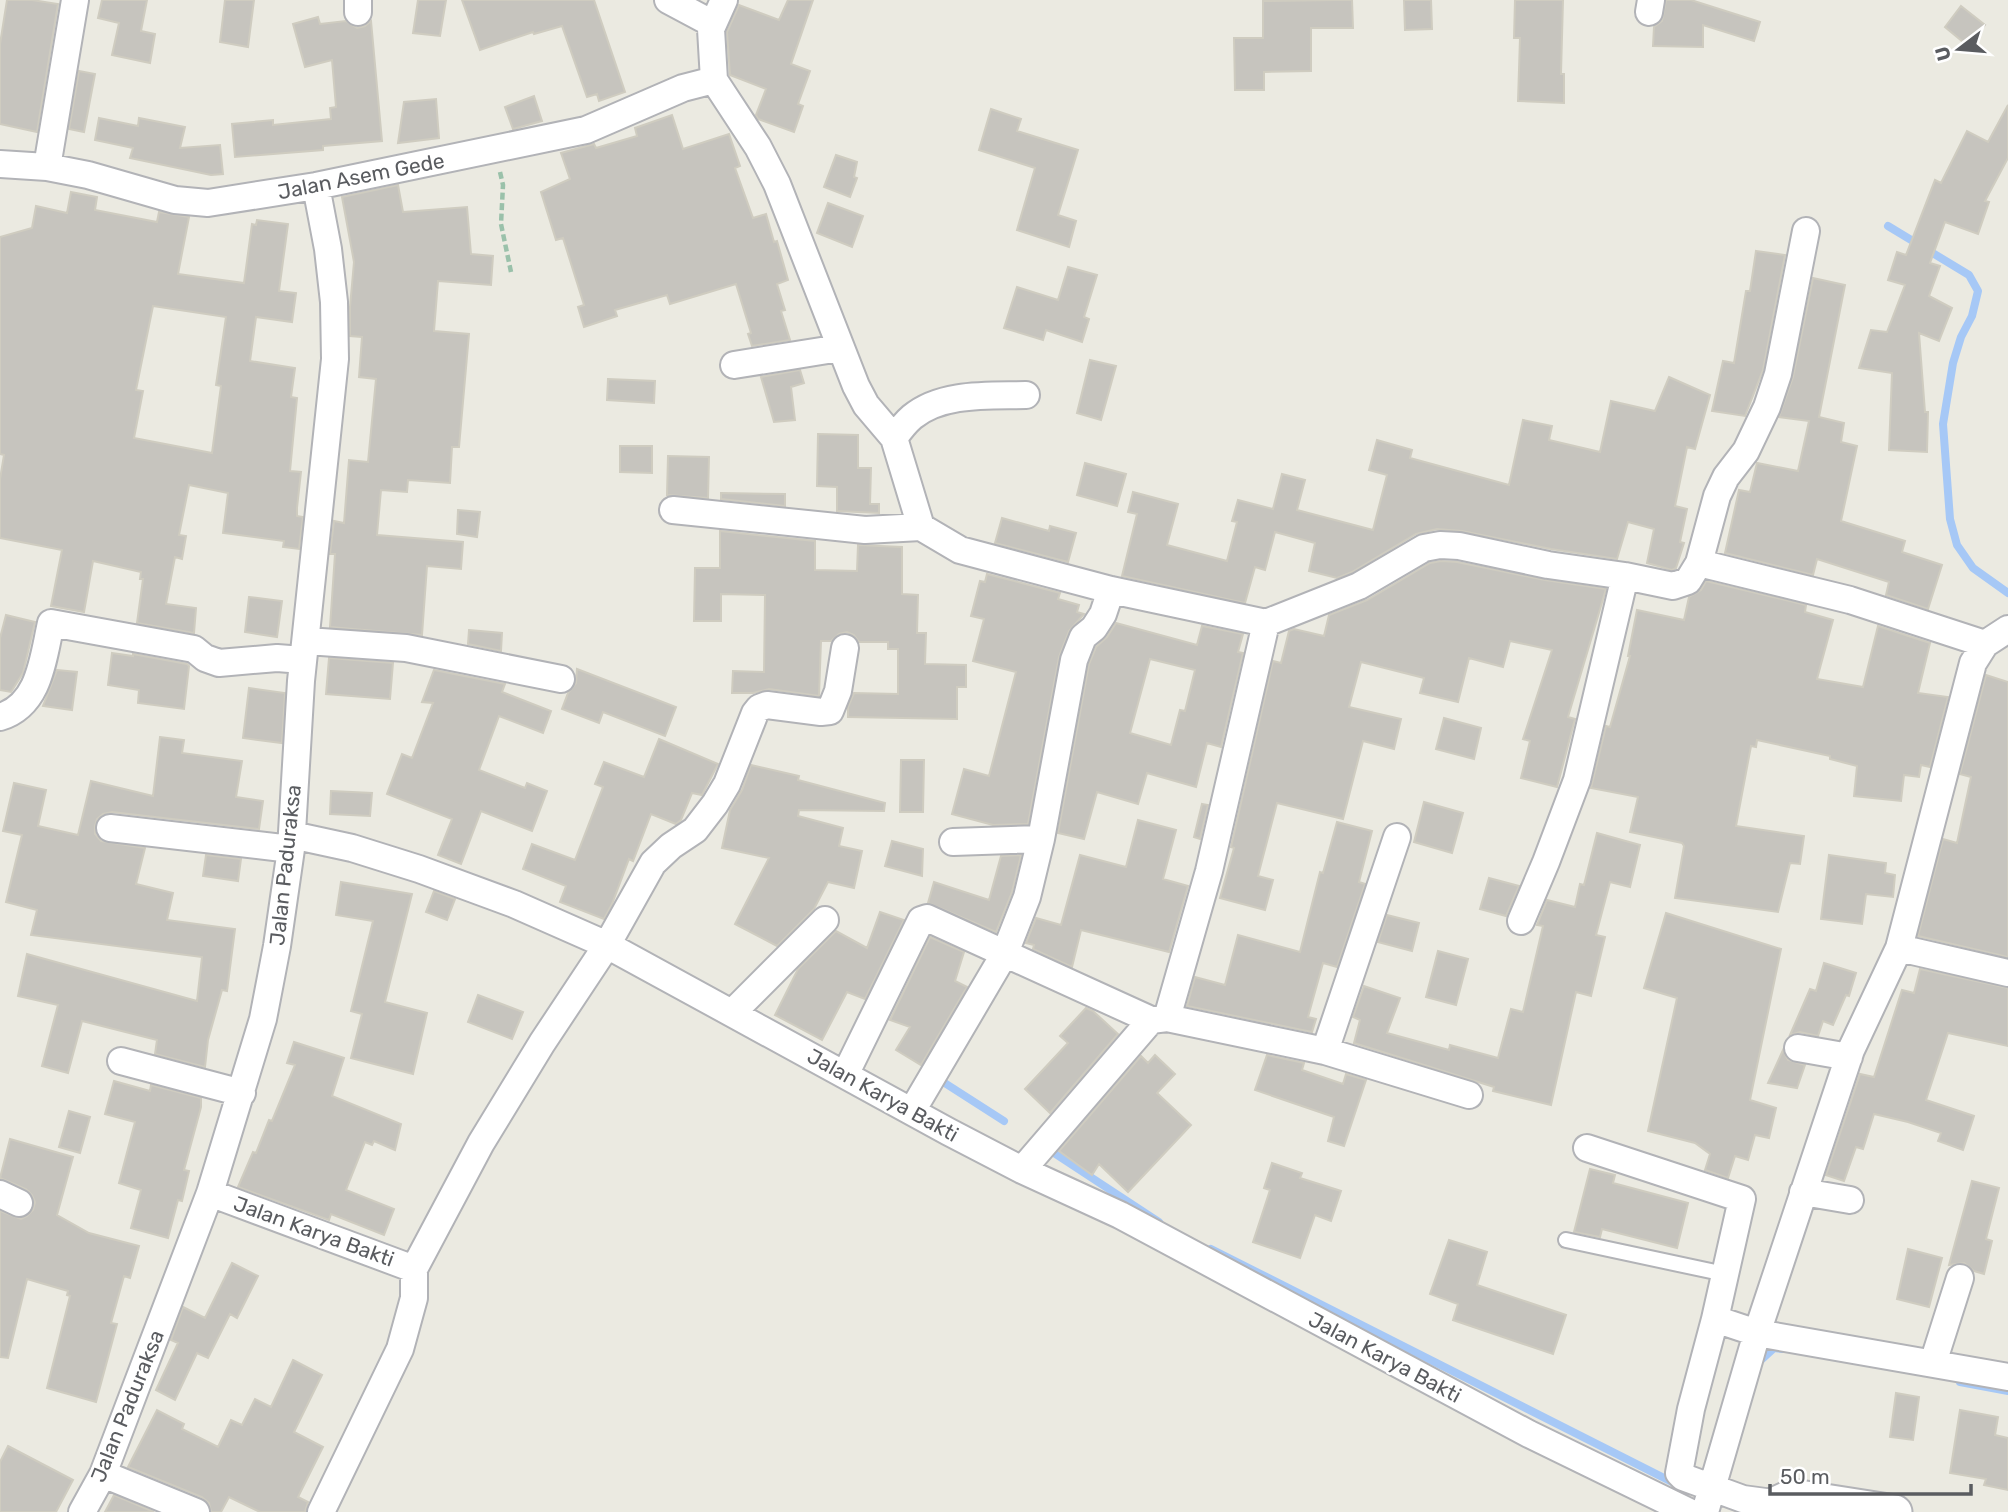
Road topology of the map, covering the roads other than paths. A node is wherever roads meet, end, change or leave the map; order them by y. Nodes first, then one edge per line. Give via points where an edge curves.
1 (75, 0) edge
2 (668, 0) edge
3 (724, 0) edge
4 (713, 24) junction
5 (714, 80) junction
6 (0, 164) edge
7 (47, 167) junction
8 (316, 187) junction
9 (1805, 231) dead end
10 (840, 348) junction
11 (734, 365) dead end
12 (1026, 395) dead end
13 (894, 438) junction
14 (673, 510) dead end
15 (920, 527) junction
16 (1699, 562) junction
17 (1625, 576) junction
18 (1111, 590) junction
19 (1266, 623) junction
20 (2008, 629) edge
21 (1985, 644) junction
22 (845, 648) dead end
23 (305, 650) junction
24 (561, 679) dead end
25 (0, 717) edge
26 (110, 828) dead end
27 (1397, 837) dead end
28 (1041, 839) junction
29 (292, 842) junction
30 (953, 842) dead end
31 (825, 920) dead end
32 (1521, 921) dead end
33 (607, 945) junction
34 (1899, 948) junction
35 (1005, 953) junction
36 (2008, 973) edge
37 (732, 1013) junction
38 (1159, 1019) junction
39 (1798, 1048) dead end
40 (1325, 1051) junction
41 (1849, 1057) junction
42 (121, 1061) dead end
43 (845, 1075) junction
44 (242, 1093) junction
45 (1469, 1095) dead end
46 (912, 1111) junction
47 (1587, 1148) dead end
48 (1022, 1170) junction
49 (210, 1192) junction
50 (1803, 1192) junction
51 (1850, 1200) dead end
52 (1566, 1240) dead end
53 (415, 1269) junction
54 (1725, 1274) junction
55 (1960, 1278) dead end
56 (1715, 1320) junction
57 (1757, 1332) junction
58 (1933, 1363) junction
59 (2008, 1377) edge
60 (103, 1474) junction
61 (1708, 1500) edge
62 (1765, 1508) edge
63 (82, 1512) edge
64 (196, 1512) edge
65 (321, 1512) edge
66 (1689, 1512) edge
67 (1895, 1512) edge

1 - 7 street
2 - 4 street
3 - 4 street
4 - 5 street
5 - 8 street, Jalan Asem Gede via 683,88 586,130
5 - 10 street via 778,184
6 - 7 street, Jalan Asem Gede
7 - 8 street, Jalan Asem Gede via 175,200 208,203
8 - 23 street, Jalan Paduraksa via 334,302 335,359
9 - 16 street via 1778,374 1746,451 1717,496
10 - 11 street
10 - 13 street via 866,405
12 - 13 street via 942,403 912,417
13 - 15 street
14 - 15 street via 865,530
15 - 18 street via 960,550
16 - 17 street via 1688,581 1679,585
16 - 21 street via 1850,600
17 - 19 street via 1440,545 1424,548 1359,586
17 - 32 street via 1577,780
18 - 19 street
18 - 28 street via 1104,614 1083,637 1074,660
19 - 38 street via 1209,871
20 - 21 street
21 - 34 street via 1973,663
22 - 33 street via 830,711 759,708 715,804 695,830 653,863
23 - 24 street via 406,648
23 - 25 street via 277,658 219,663 194,649 51,623 37,680 26,703
23 - 29 street, Jalan Paduraksa
26 - 29 street
27 - 40 street
28 - 30 street
28 - 35 street via 1027,897
29 - 33 street via 352,848 419,869
29 - 44 street, Jalan Paduraksa via 263,1019
31 - 37 street
33 - 37 street, Jalan Karya Bakti
33 - 53 street, Jalan Karya Bakti via 481,1143
34 - 36 street
34 - 41 street
35 - 38 street
35 - 43 street via 934,919 922,920
35 - 46 street
37 - 43 street, Jalan Karya Bakti
38 - 40 street
38 - 48 street
39 - 41 street
40 - 45 street
41 - 50 street
42 - 44 street
43 - 46 street, Jalan Karya Bakti
44 - 49 street, Jalan Paduraksa
46 - 48 street, Jalan Karya Bakti
47 - 54 street via 1742,1199
48 - 66 street, Jalan Karya Bakti via 1120,1215 1530,1434
49 - 53 street, Jalan Karya Bakti
49 - 60 street, Jalan Paduraksa
50 - 51 street
50 - 57 street
52 - 54 lane
53 - 65 street via 414,1298 400,1349
54 - 56 street
55 - 58 street
56 - 57 street
56 - 61 street via 1678,1470
57 - 58 street
57 - 61 street
58 - 59 street
60 - 63 street, Jalan Paduraksa
60 - 64 street
61 - 62 street via 1743,1499
62 - 67 street via 1799,1497

